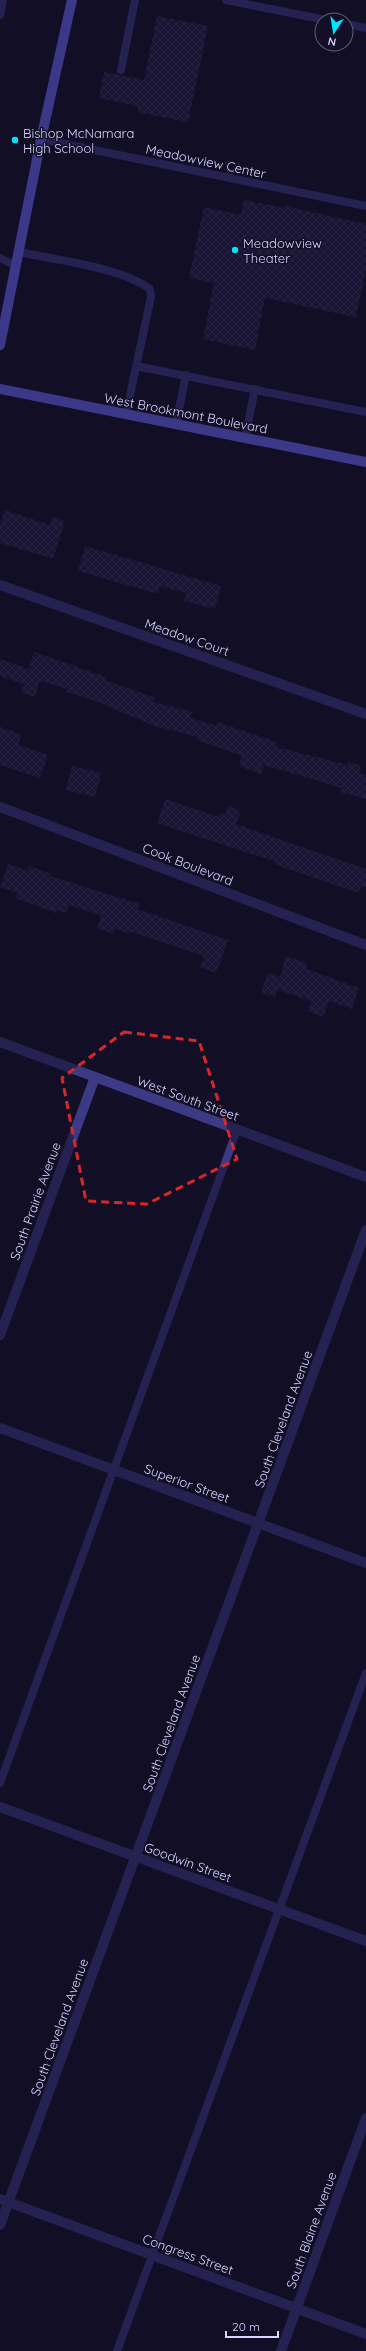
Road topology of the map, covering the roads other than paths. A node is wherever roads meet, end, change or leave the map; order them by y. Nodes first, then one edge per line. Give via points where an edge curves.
1 (3, 0) edge
2 (72, 0) edge
3 (135, 0) edge
4 (226, 0) edge
5 (0, 15) edge
6 (314, 18) edge
7 (354, 26) edge
8 (366, 28) edge
9 (121, 70) dead end
10 (41, 139) junction
11 (366, 206) edge
12 (19, 252) junction
13 (0, 258) edge
14 (16, 266) junction
15 (0, 345) edge
16 (136, 366) junction
17 (186, 376) junction
18 (0, 389) edge
19 (255, 389) junction
20 (366, 412) edge
21 (126, 414) junction
22 (176, 424) junction
23 (245, 438) junction
24 (366, 462) edge
25 (0, 585) edge
26 (366, 714) edge
27 (0, 807) edge
28 (366, 945) edge
29 (0, 1042) edge
30 (95, 1077) junction
31 (237, 1130) junction
32 (366, 1177) edge
33 (366, 1230) edge
34 (0, 1334) edge
35 (0, 1428) edge
36 (114, 1470) junction
37 (258, 1523) junction
38 (366, 1563) edge
39 (366, 1673) edge
40 (0, 1783) edge
41 (0, 1807) edge
42 (135, 1857) junction
43 (279, 1909) junction
44 (366, 1941) edge
45 (366, 2118) edge
46 (4, 2201) edge
47 (0, 2225) edge
48 (152, 2255) junction
49 (296, 2308) junction
50 (366, 2334) edge
51 (117, 2351) edge
52 (281, 2351) edge

1 - 5 lane
2 - 10 main road
3 - 9 lane
4 - 6 lane
7 - 8 lane
10 - 11 lane, Meadowview Center
10 - 12 main road
12 - 14 main road
12 - 16 lane via 99,269 150,289 151,297
13 - 14 lane
14 - 15 main road
16 - 17 lane
16 - 21 lane
17 - 19 lane
17 - 22 lane
18 - 21 main road, West Brookmont Boulevard
19 - 20 lane
19 - 23 lane
21 - 22 main road, West Brookmont Boulevard
22 - 23 main road, West Brookmont Boulevard
23 - 24 main road, West Brookmont Boulevard
25 - 26 street, Meadow Court
27 - 28 street, Cook Boulevard
29 - 30 street, West South Street
30 - 31 street, West South Street
30 - 34 street, South Prairie Avenue
31 - 32 street, West South Street
31 - 36 lane
33 - 37 street, South Cleveland Avenue
35 - 36 street, Superior Street
36 - 37 street, Superior Street
36 - 40 lane
37 - 38 street, Superior Street
37 - 42 street, South Cleveland Avenue
39 - 43 lane
41 - 42 street, Goodwin Street
42 - 43 street, Goodwin Street
42 - 46 street, South Cleveland Avenue
43 - 44 street, Goodwin Street
43 - 48 lane
45 - 49 street, South Blaine Avenue
46 - 47 street, South Cleveland Avenue
46 - 48 street, Congress Street
48 - 49 street, Congress Street
48 - 51 lane
49 - 50 street, Congress Street
49 - 52 street, South Blaine Avenue

